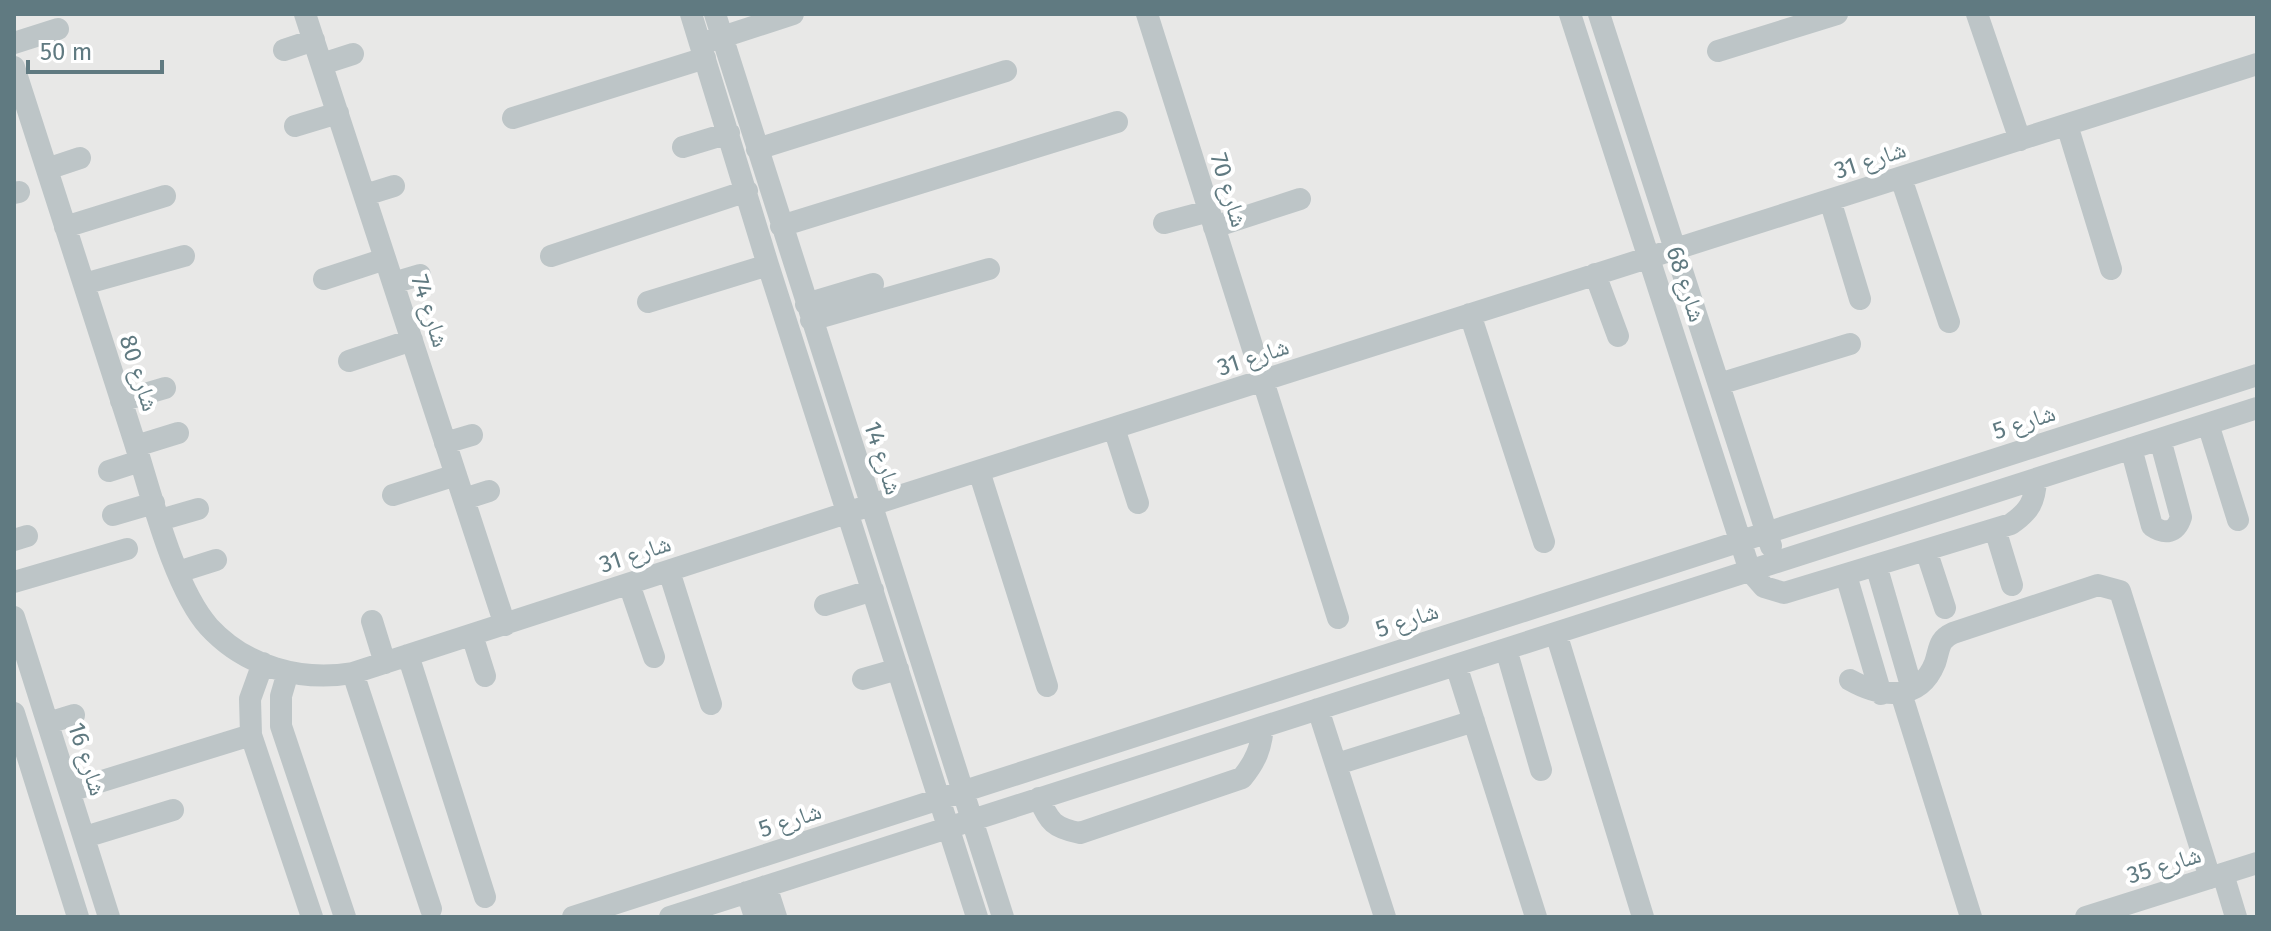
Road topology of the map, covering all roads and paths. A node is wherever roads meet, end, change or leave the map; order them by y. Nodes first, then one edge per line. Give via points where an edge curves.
1 (305, 14) edge
2 (691, 14) edge
3 (715, 14) edge
4 (793, 14) edge
5 (1147, 14) edge
6 (1570, 14) edge
7 (1599, 14) edge
8 (1837, 14) edge
9 (1977, 14) edge
10 (58, 29) dead end
11 (314, 40) junction
12 (14, 43) edge
13 (709, 46) junction
14 (284, 50) dead end
15 (1718, 51) dead end
16 (353, 54) dead end
17 (322, 64) junction
18 (14, 67) edge
19 (2256, 67) edge
20 (1006, 71) dead end
21 (338, 113) junction
22 (513, 118) dead end
23 (1117, 122) dead end
24 (2067, 125) junction
25 (295, 126) dead end
26 (729, 133) junction
27 (2020, 140) junction
28 (683, 147) dead end
29 (757, 149) junction
30 (80, 158) dead end
31 (47, 169) junction
32 (1901, 178) junction
33 (394, 186) dead end
34 (747, 191) junction
35 (365, 195) junction
36 (165, 196) dead end
37 (1300, 199) dead end
38 (1830, 200) junction
39 (1211, 219) junction
40 (1164, 223) dead end
41 (781, 226) junction
42 (65, 227) junction
43 (1677, 249) junction
44 (184, 256) dead end
45 (551, 256) dead end
46 (1650, 257) junction
47 (385, 259) junction
48 (768, 265) junction
49 (989, 269) dead end
50 (2111, 269) dead end
51 (1595, 274) junction
52 (420, 275) dead end
53 (324, 279) dead end
54 (393, 283) junction
55 (84, 284) junction
56 (873, 284) dead end
57 (1860, 299) dead end
58 (648, 302) dead end
59 (809, 312) junction
60 (1470, 314) junction
61 (1949, 322) dead end
62 (1618, 336) dead end
63 (412, 340) junction
64 (1850, 344) dead end
65 (349, 361) dead end
66 (2257, 375) edge
67 (1263, 381) junction
68 (1719, 384) junction
69 (165, 388) dead end
70 (121, 401) junction
71 (2257, 408) edge
72 (2208, 424) junction
73 (1114, 428) junction
74 (178, 433) dead end
75 (472, 435) dead end
76 (2160, 439) junction
77 (445, 443) junction
78 (2131, 448) junction
79 (138, 454) junction
80 (109, 471) dead end
81 (979, 471) junction
82 (456, 475) junction
83 (2036, 479) junction
84 (489, 491) dead end
85 (393, 495) dead end
86 (464, 499) junction
87 (1138, 503) dead end
88 (871, 505) junction
89 (198, 509) dead end
90 (157, 511) junction
91 (848, 513) junction
92 (113, 515) dead end
93 (2238, 520) dead end
94 (1995, 529) junction
95 (1767, 532) junction
96 (1544, 542) dead end
97 (1740, 542) junction
98 (127, 549) dead end
99 (1926, 550) junction
100 (216, 560) dead end
101 (1776, 562) junction
102 (1876, 565) junction
103 (669, 571) junction
104 (1750, 571) junction
105 (178, 572) junction
106 (1846, 575) junction
107 (14, 582) edge
108 (629, 584) junction
109 (2012, 585) dead end
110 (873, 590) junction
111 (825, 605) dead end
112 (1945, 608) dead end
113 (14, 617) edge
114 (1338, 618) dead end
115 (372, 621) dead end
116 (505, 625) junction
117 (1556, 633) junction
118 (472, 635) junction
119 (1506, 649) junction
120 (408, 655) junction
121 (654, 657) dead end
122 (263, 663) junction
123 (385, 663) junction
124 (1456, 665) junction
125 (898, 669) junction
126 (288, 672) junction
127 (353, 673) junction
128 (485, 676) dead end
129 (863, 679) dead end
130 (1850, 680) dead end
131 (1047, 686) dead end
132 (1898, 692) junction
133 (711, 704) dead end
134 (1318, 709) junction
135 (14, 713) edge
136 (74, 715) dead end
137 (1474, 721) junction
138 (48, 723) junction
139 (1263, 727) junction
140 (251, 735) junction
141 (1337, 764) junction
142 (1541, 770) dead end
143 (70, 791) junction
144 (963, 791) junction
145 (1039, 798) junction
146 (939, 799) junction
147 (173, 810) dead end
148 (972, 820) junction
149 (949, 828) junction
150 (85, 837) junction
151 (2257, 863) edge
152 (2216, 876) junction
153 (757, 889) junction
154 (485, 897) dead end
155 (431, 909) dead end
156 (696, 913) edge
157 (2100, 915) edge
158 (78, 917) edge
159 (109, 917) edge
160 (312, 917) edge
161 (345, 917) edge
162 (573, 917) edge
163 (670, 917) edge
164 (755, 917) edge
165 (776, 917) edge
166 (977, 917) edge
167 (1003, 917) edge
168 (1385, 917) edge
169 (1536, 917) edge
170 (1643, 917) edge
171 (1971, 917) edge
172 (2236, 917) edge

1 - 11 street, شارع 74
2 - 13 street, شارع 14
3 - 13 street, شارع 14
4 - 13 street
5 - 39 street, شارع 70
6 - 46 street, شارع 68
7 - 43 street, شارع 68
8 - 15 street
9 - 27 street
10 - 12 street
11 - 14 street
11 - 17 street, شارع 74
13 - 22 street
13 - 26 street, شارع 14
13 - 29 street, شارع 14
16 - 17 street
17 - 21 street, شارع 74
18 - 31 street, شارع 80
19 - 24 street, شارع 31
20 - 29 street
21 - 25 street
21 - 35 street, شارع 74
23 - 41 street
24 - 27 street, شارع 31
24 - 50 street
26 - 28 street
26 - 34 street, شارع 14
27 - 32 street, شارع 31
29 - 41 street, شارع 14
30 - 31 street
31 - 42 street, شارع 80
32 - 38 street, شارع 31
32 - 61 street
33 - 35 street
34 - 45 street
34 - 48 street, شارع 14
35 - 47 street, شارع 74
36 - 42 street
37 - 39 street
38 - 43 street, شارع 31
38 - 57 street
39 - 40 street
39 - 67 street, شارع 70
41 - 59 street, شارع 14
42 - 55 street, شارع 80
43 - 46 street, شارع 31
43 - 68 street, شارع 68
44 - 55 street
46 - 51 street, شارع 31
46 - 97 street, شارع 68
47 - 53 street
47 - 54 street, شارع 74
48 - 58 street
48 - 91 street, شارع 14
49 - 59 street
51 - 60 street, شارع 31
51 - 62 street
52 - 54 street
54 - 63 street, شارع 74
55 - 70 street, شارع 80
56 - 59 street
59 - 88 street, شارع 14
60 - 67 street, شارع 31
60 - 96 street
63 - 65 street
63 - 77 street, شارع 74
64 - 68 street
66 - 95 street, شارع 5
67 - 73 street, شارع 31
67 - 114 street, شارع 70
68 - 95 street, شارع 68
69 - 70 street
70 - 79 street, شارع 80
71 - 72 street
72 - 76 street
72 - 93 street
73 - 81 street, شارع 31
73 - 87 street
74 - 79 street
75 - 77 street
76 - 78 street
76 - 78 street via 2181,517 2174,540 2152,526
77 - 82 street, شارع 74
78 - 83 street
79 - 80 street
79 - 90 street, شارع 80
81 - 88 street, شارع 31
81 - 131 street
82 - 85 street
82 - 86 street, شارع 74
83 - 94 street via 2035,498 2026,514
83 - 101 street
84 - 86 street
86 - 116 street, شارع 74
88 - 91 street, شارع 31
88 - 144 street, شارع 14
89 - 90 street
90 - 92 street
90 - 105 street, شارع 80
91 - 103 street, شارع 31
91 - 110 street, شارع 14
94 - 99 street
94 - 109 street
95 - 97 street, شارع 5
95 - 101 street, شارع 68
97 - 104 street, شارع 68
97 - 144 street, شارع 5
98 - 107 street
99 - 102 street
99 - 112 street
100 - 105 street
101 - 104 street
102 - 106 street
102 - 132 street
103 - 108 street, شارع 31
103 - 133 street
104 - 106 street via 1764,587 1784,593
104 - 117 street
105 - 122 street, شارع 80 via 209,626
106 - 132 street
108 - 116 street, شارع 31
108 - 121 street
110 - 111 street
110 - 125 street, شارع 14
113 - 138 street, شارع 16
115 - 123 street
116 - 118 street, شارع 31
117 - 119 street
117 - 170 street
118 - 120 street, شارع 31
118 - 128 street
119 - 124 street
119 - 142 street
120 - 123 street, شارع 31
120 - 154 street
122 - 126 street, شارع 31
122 - 140 street via 250,699
123 - 127 street, شارع 31
124 - 134 street
124 - 137 street
125 - 129 street
125 - 146 street, شارع 14
126 - 127 street, شارع 31 via 320,677
126 - 161 street via 281,726
127 - 155 street
130 - 132 street
132 - 152 street via 1925,678 1938,646 1953,633 2098,585 2120,591
132 - 171 street
134 - 139 street
134 - 141 street
135 - 158 street
136 - 138 street
137 - 141 street
137 - 169 street
138 - 143 street, شارع 16
139 - 145 street
139 - 145 street via 1261,747 1242,778 1080,833 1062,829 1048,818
140 - 143 street
140 - 160 street
141 - 168 street
143 - 150 street, شارع 16
144 - 146 street, شارع 5
144 - 148 street, شارع 14
145 - 148 street
146 - 149 street, شارع 14
146 - 162 street, شارع 5
147 - 150 street
148 - 149 street
148 - 167 street, شارع 14
149 - 153 street
149 - 166 street, شارع 14
150 - 159 street, شارع 16
151 - 152 street, شارع 35
152 - 157 street, شارع 35
152 - 172 street
153 - 156 street
153 - 164 street
153 - 165 street
156 - 163 street

